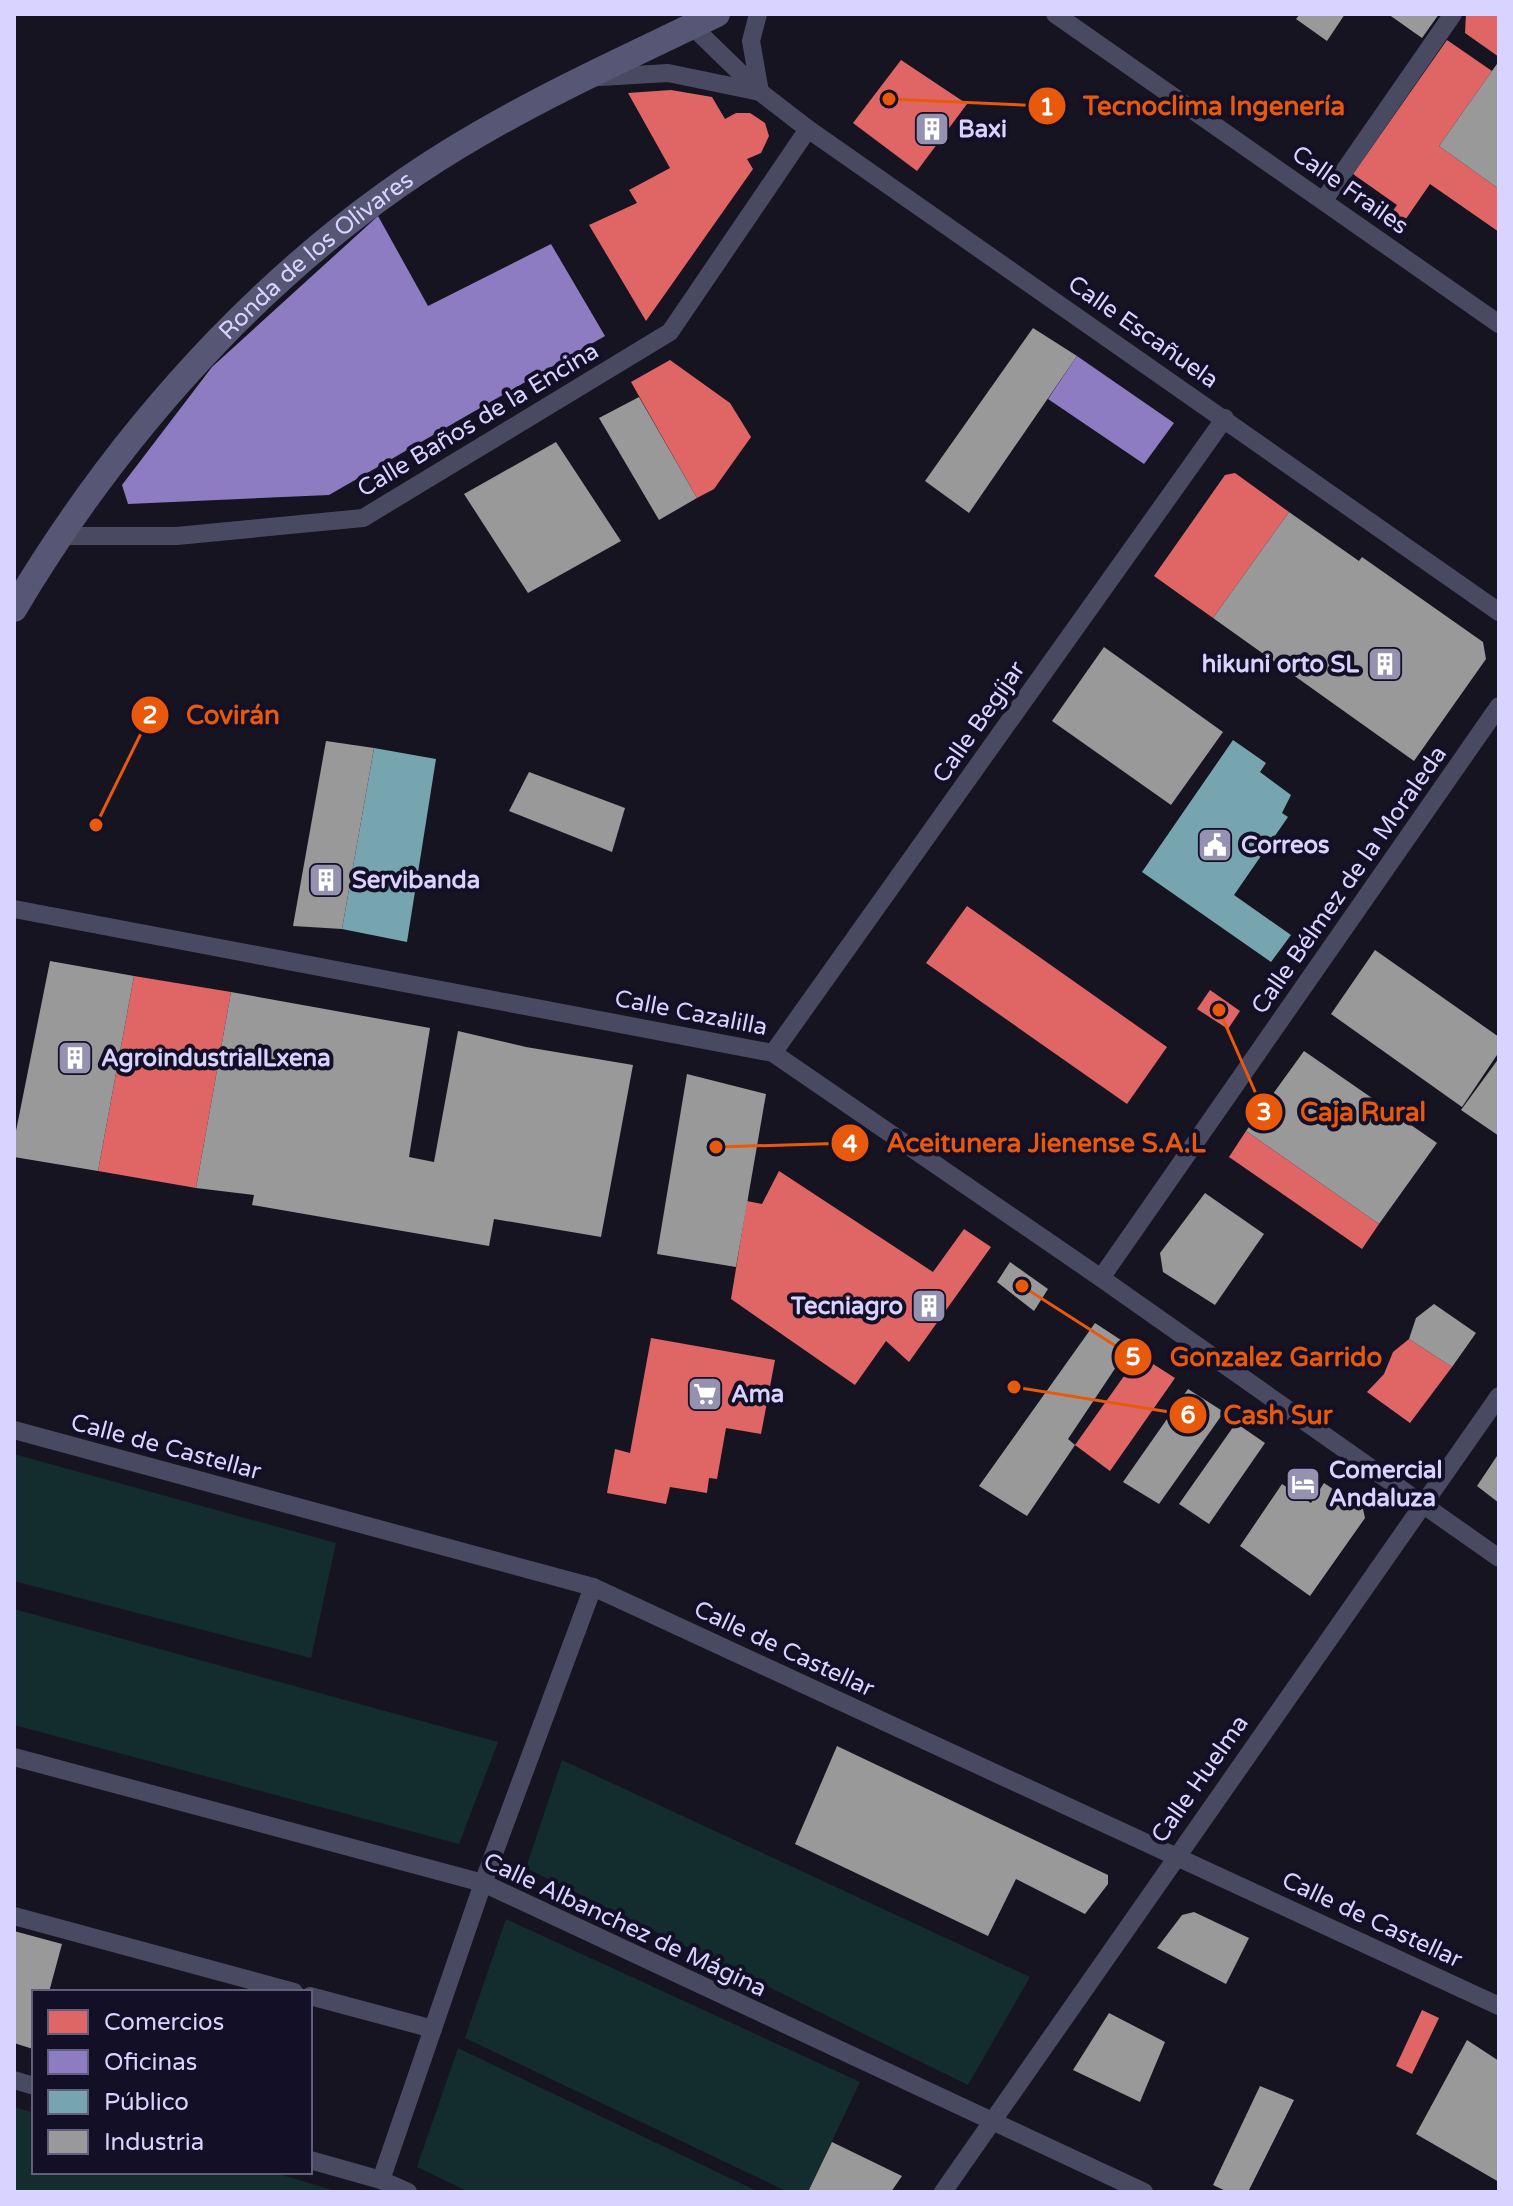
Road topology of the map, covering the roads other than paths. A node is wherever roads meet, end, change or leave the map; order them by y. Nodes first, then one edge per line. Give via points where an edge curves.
1 (717, 14) edge
2 (758, 14) edge
3 (1055, 14) edge
4 (1453, 14) edge
5 (692, 26) junction
6 (578, 80) junction
7 (760, 92) junction
8 (808, 129) junction
9 (1324, 200) junction
10 (1499, 324) edge
11 (1225, 418) junction
12 (58, 536) junction
13 (14, 609) edge
14 (1499, 612) edge
15 (1499, 706) edge
16 (14, 909) edge
17 (773, 1053) junction
18 (1101, 1278) junction
19 (1499, 1396) edge
20 (14, 1430) edge
21 (1424, 1504) junction
22 (1499, 1558) edge
23 (593, 1587) junction
24 (14, 1757) edge
25 (1175, 1856) junction
26 (483, 1883) junction
27 (14, 1916) edge
28 (287, 1990) edge
29 (312, 1997) edge
30 (1499, 2006) edge
31 (433, 2029) junction
32 (990, 2123) junction
33 (312, 2161) edge
34 (381, 2180) junction
35 (408, 2192) edge
36 (943, 2192) edge
37 (1144, 2192) edge

1 - 5 main road, Ronda de los Olivares
2 - 7 street via 751,41
3 - 9 street, Calle Frailes
4 - 9 street
5 - 6 main road, Ronda de los Olivares
5 - 7 street, Calle Escañuela
6 - 7 street, Calle Escañuela via 668,73
6 - 12 main road, Ronda de los Olivares via 477,135 368,208 259,300 123,447
7 - 8 street, Calle Escañuela
8 - 11 street, Calle Escañuela
8 - 12 street, Calle Baños de la Encina via 670,332 363,518 177,536
9 - 10 street, Calle Frailes
11 - 14 street, Calle Escañuela
11 - 17 street, Calle Begíjar
12 - 13 main road, Ronda de los Olivares
15 - 18 street, Calle Bélmez de la Moraleda
16 - 17 street, Calle Cazalilla
17 - 18 street, Calle Cazalilla
18 - 21 street, Calle Cazalilla
19 - 21 street, Calle Huelma
20 - 23 street, Calle de Castellar
21 - 22 street, Calle Cazalilla
21 - 25 street, Calle Huelma
23 - 25 street, Calle de Castellar
23 - 26 street
24 - 26 street, Calle Albanchez de Mágina
25 - 30 street, Calle de Castellar
25 - 32 street, Calle Huelma
26 - 31 street
26 - 32 street, Calle Albanchez de Mágina
27 - 28 street
29 - 31 street
31 - 34 street
32 - 36 street, Calle Huelma
32 - 37 street, Calle Albanchez de Mágina
33 - 34 street
34 - 35 street

